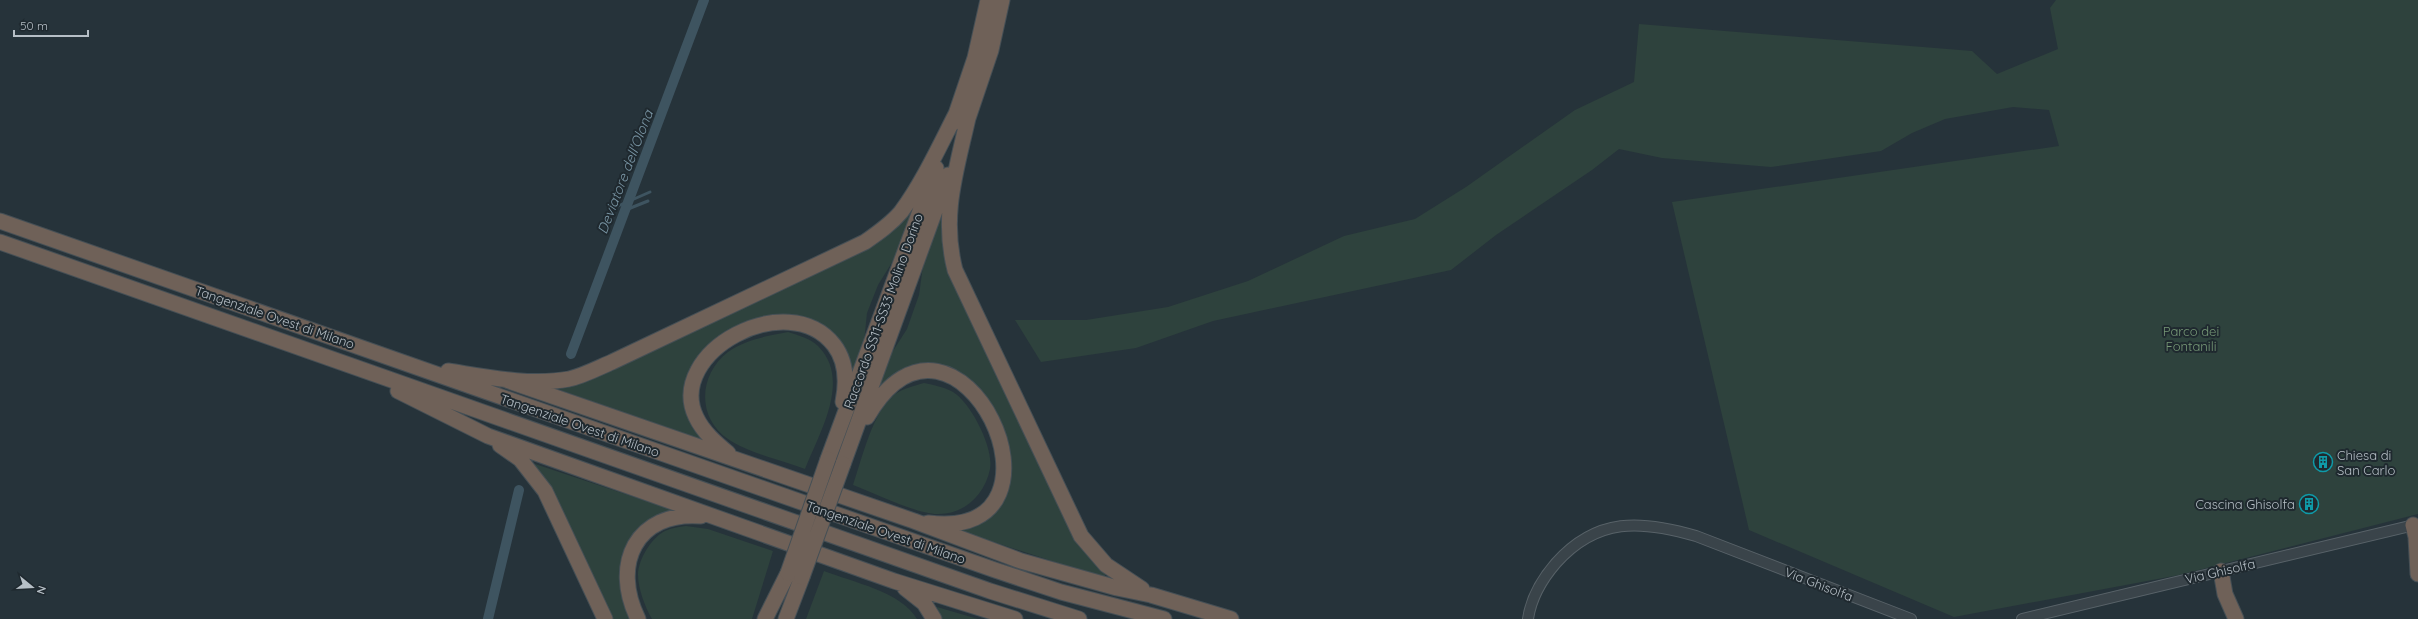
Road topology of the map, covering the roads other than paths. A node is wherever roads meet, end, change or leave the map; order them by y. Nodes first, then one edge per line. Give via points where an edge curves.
1 (988, 0) edge
2 (1002, 0) edge
3 (962, 116) junction
4 (0, 221) edge
5 (0, 242) edge
6 (341, 364) junction
7 (410, 364) junction
8 (506, 380) junction
9 (488, 436) junction
10 (828, 459) junction
11 (737, 460) junction
12 (842, 464) junction
13 (717, 517) junction
14 (914, 521) junction
15 (2416, 524) edge
16 (2220, 571) junction
17 (2418, 574) edge
18 (795, 575) junction
19 (894, 581) junction
20 (1151, 595) junction
21 (604, 619) edge
22 (638, 619) edge
23 (765, 619) edge
24 (771, 619) edge
25 (786, 619) edge
26 (792, 619) edge
27 (934, 619) edge
28 (1015, 619) edge
29 (1079, 619) edge
30 (1164, 619) edge
31 (1231, 619) edge
32 (1528, 619) edge
33 (1911, 619) edge
34 (2022, 619) edge
35 (2236, 619) edge

1 - 3 highway, Raccordo SS11-SS33 Molino Dorino
2 - 3 highway, Raccordo SS11-SS33 Molino Dorino via 991,50
3 - 8 highway via 900,212 865,242 590,372 570,379
3 - 10 highway, Raccordo SS11-SS33 Molino Dorino
3 - 12 highway, Raccordo SS11-SS33 Molino Dorino
3 - 20 highway via 948,231 955,270 1081,536 1106,565
4 - 7 highway, Tangenziale Ovest di Milano
5 - 6 highway, Tangenziale Ovest di Milano
6 - 9 highway
6 - 29 highway, Tangenziale Ovest di Milano via 990,591
7 - 8 highway
7 - 30 highway, Tangenziale Ovest di Milano via 995,570 1061,592
8 - 11 highway
9 - 13 highway
9 - 21 highway via 520,459 544,491
10 - 11 highway via 845,393 844,364 838,350 814,327 800,322 784,321 751,328 724,342 711,352 696,376 692,402 695,416 715,443
10 - 18 highway, Raccordo SS11-SS33 Molino Dorino, bridge
11 - 14 highway
12 - 14 highway via 878,398 900,379 912,374 939,372 964,384 986,408 1001,439 1005,463 1000,490 983,513 972,519 946,524
12 - 18 highway, Raccordo SS11-SS33 Molino Dorino, bridge
13 - 19 highway
13 - 22 highway via 674,517 662,520 641,534 631,552 627,574 628,591
14 - 20 highway via 1028,562 1117,588
15 - 16 street, Via Ghisolfa
15 - 17 highway
16 - 34 street, Via Ghisolfa
16 - 35 highway via 2225,594
18 - 23 highway
18 - 24 highway, Raccordo SS11-SS33 Molino Dorino
18 - 25 highway, Raccordo SS11-SS33 Molino Dorino
18 - 26 highway
19 - 27 highway via 914,594
19 - 28 highway
20 - 31 highway
32 - 33 street, Via Ghisolfa via 1536,593 1561,557 1594,533 1612,526 1652,526 1696,536

